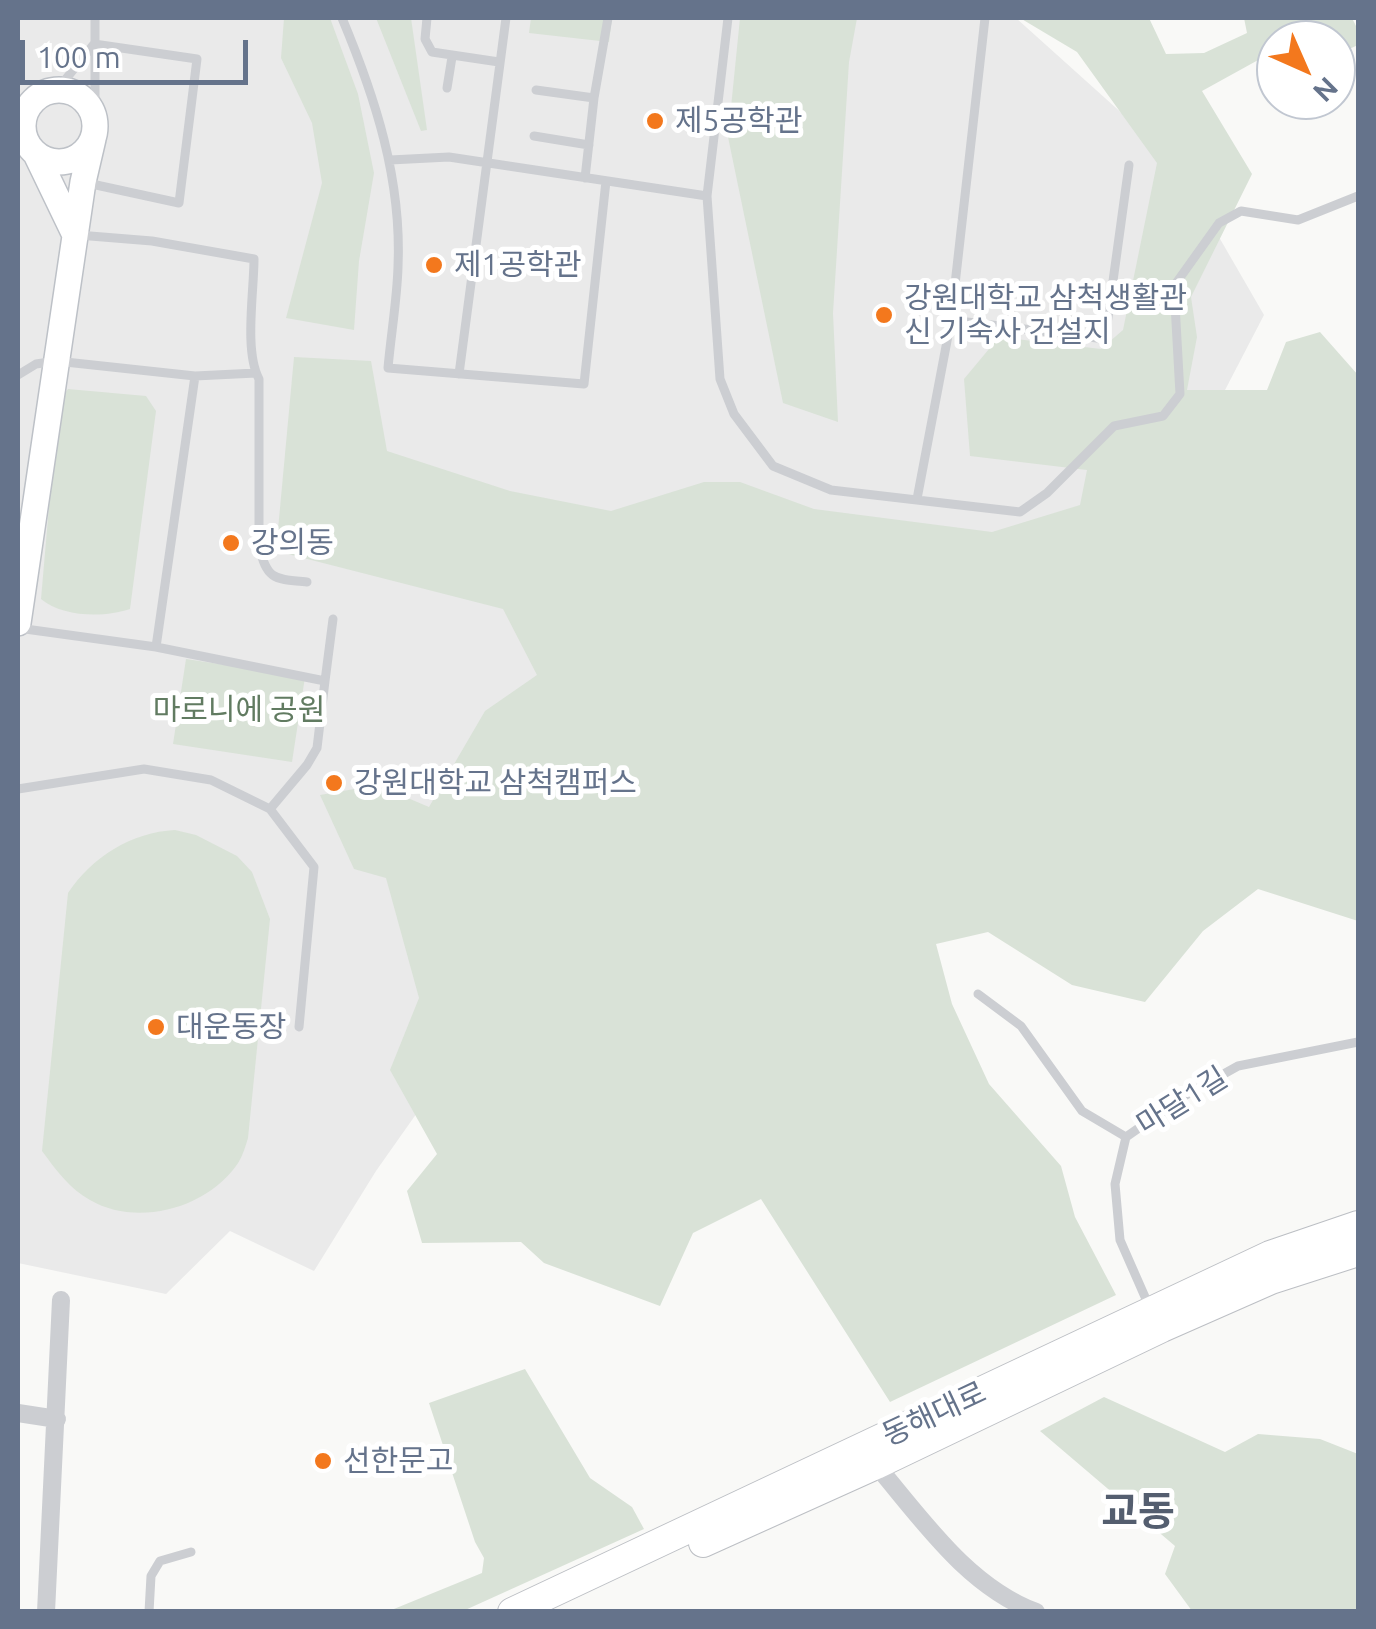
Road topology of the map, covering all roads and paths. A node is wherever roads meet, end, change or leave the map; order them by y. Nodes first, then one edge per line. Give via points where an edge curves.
1 (95, 18) edge
2 (342, 18) edge
3 (427, 18) edge
4 (506, 18) edge
5 (608, 18) edge
6 (728, 18) edge
7 (985, 18) edge
8 (94, 44) junction
9 (452, 57) junction
10 (499, 62) junction
11 (447, 88) dead end
12 (536, 90) dead end
13 (38, 95) edge
14 (594, 98) junction
15 (94, 133) junction
16 (26, 136) edge
17 (534, 136) dead end
18 (589, 145) junction
19 (390, 160) junction
20 (484, 162) junction
21 (1129, 165) dead end
22 (586, 178) junction
23 (83, 182) junction
24 (606, 182) junction
25 (707, 196) junction
26 (1358, 196) edge
27 (75, 235) junction
28 (951, 320) junction
29 (56, 361) junction
30 (256, 373) junction
31 (458, 374) junction
32 (18, 375) edge
33 (195, 376) junction
34 (917, 500) junction
35 (307, 582) dead end
36 (333, 620) dead end
37 (18, 626) edge
38 (156, 647) junction
39 (325, 681) junction
40 (18, 790) edge
41 (270, 809) junction
42 (978, 994) dead end
43 (299, 1027) dead end
44 (1358, 1042) edge
45 (1126, 1137) junction
46 (1358, 1225) edge
47 (1358, 1252) edge
48 (61, 1300) dead end
49 (1151, 1311) junction
50 (18, 1414) edge
51 (57, 1419) junction
52 (876, 1465) junction
53 (191, 1552) dead end
54 (46, 1612) edge
55 (150, 1612) edge
56 (512, 1612) edge
57 (551, 1612) edge
58 (1036, 1612) edge

1 - 8 lane
2 - 19 lane via 372,90
3 - 9 lane via 428,47
4 - 10 lane
5 - 14 lane
6 - 25 lane
7 - 28 lane
8 - 13 lane
8 - 15 lane
8 - 23 lane via 196,60 179,203
9 - 10 lane
9 - 11 lane
10 - 20 lane
12 - 14 lane
13 - 15 street via 81,97 92,110
13 - 16 street via 26,111
14 - 18 lane
15 - 16 street via 86,150 68,161 48,160
15 - 23 street
16 - 27 street
17 - 18 lane
18 - 22 lane
19 - 20 lane
19 - 31 lane via 398,264 388,368
20 - 22 lane
20 - 31 lane
21 - 28 lane via 1105,339
22 - 24 lane
23 - 27 street
24 - 25 lane
24 - 31 lane via 584,384
25 - 34 lane via 720,378 734,414 773,466 831,490
26 - 34 lane via 1298,220 1241,211 1219,222 1174,286 1180,394 1163,416 1114,426 1020,512
27 - 29 street
27 - 30 lane via 254,259 250,348
28 - 34 lane
29 - 32 lane
29 - 33 lane
29 - 37 street
30 - 33 lane
30 - 35 lane via 264,569 278,580
33 - 38 lane
36 - 39 lane
37 - 38 lane
38 - 39 lane
39 - 41 lane via 317,748
40 - 41 lane via 144,769 210,780
41 - 43 lane via 314,867
42 - 45 lane via 1021,1026 1082,1112
44 - 45 lane, 마달1길 via 1238,1066
45 - 49 lane, 마달1길 via 1115,1184 1120,1240
46 - 49 main road, 동해대로 via 1270,1255
47 - 52 main road, 동해대로 via 1162,1328
48 - 51 street
49 - 56 main road, 동해대로
50 - 51 street
51 - 54 street
52 - 57 main road, 동해대로
52 - 58 street via 956,1558 1010,1602
53 - 55 lane via 160,1561 150,1576

